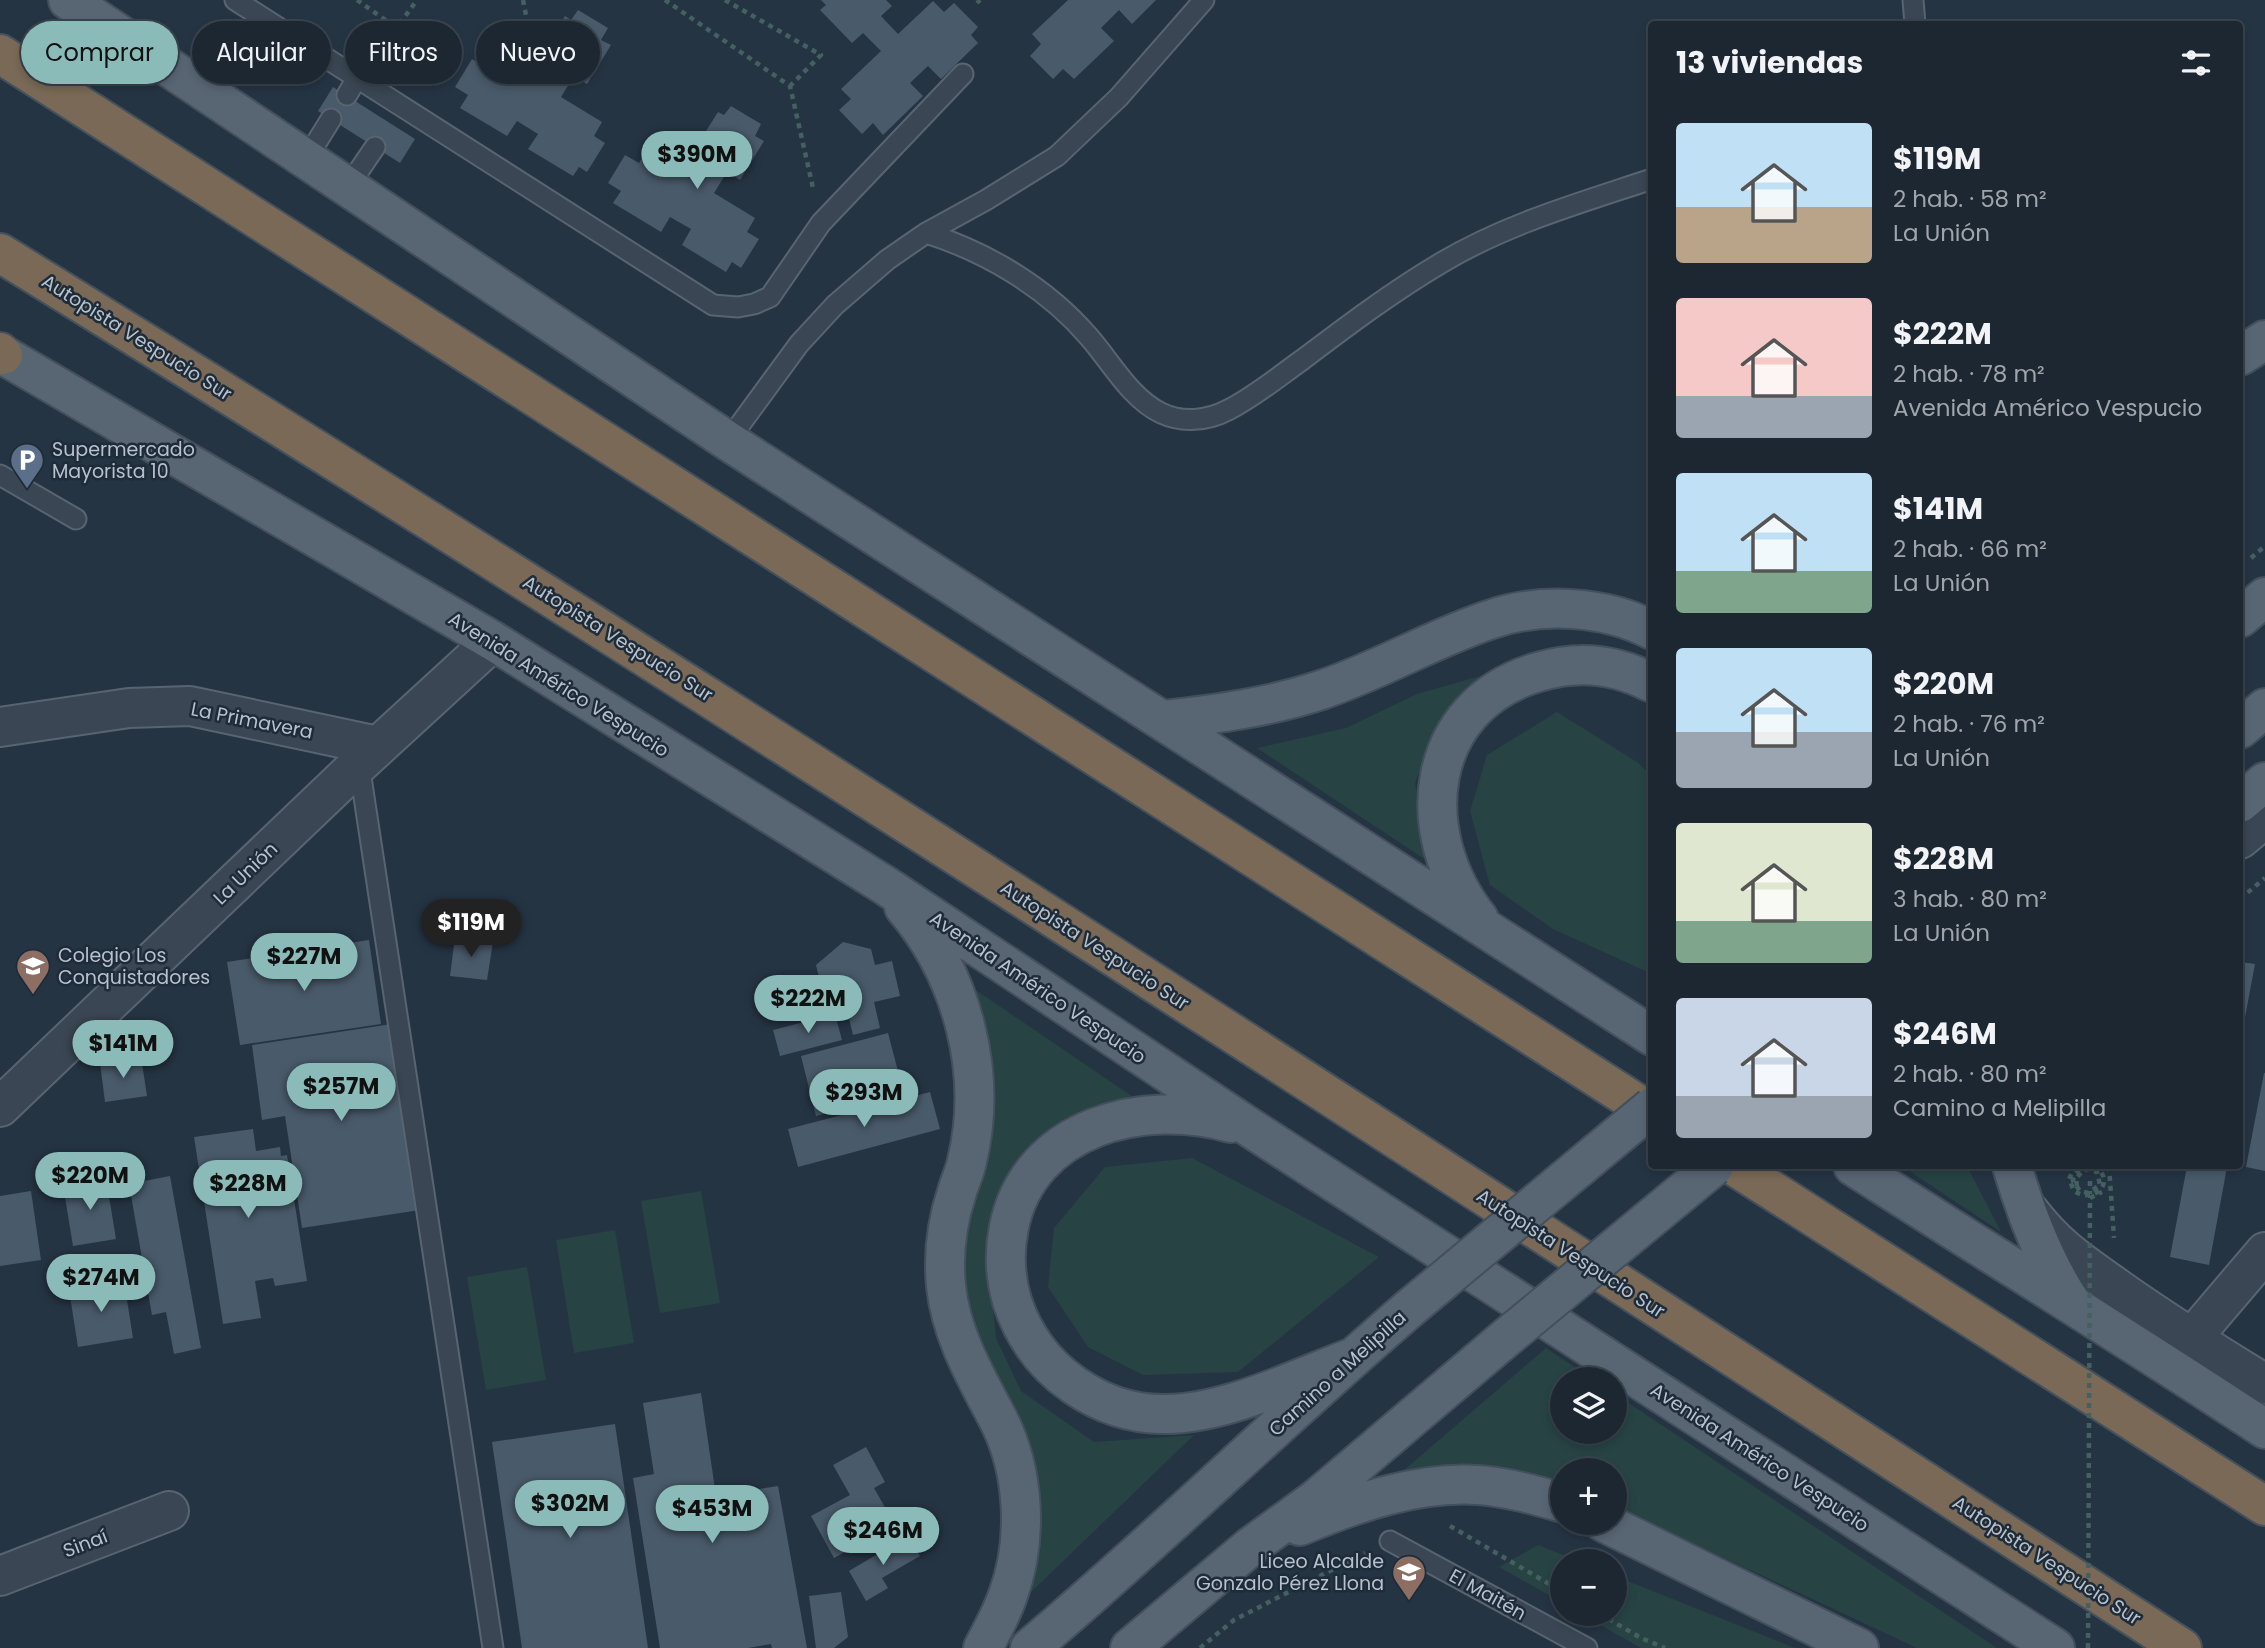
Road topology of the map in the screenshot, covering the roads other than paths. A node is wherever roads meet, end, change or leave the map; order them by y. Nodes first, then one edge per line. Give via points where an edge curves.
1 (68, 0) edge
2 (235, 0) edge
3 (1204, 0) edge
4 (1913, 0) edge
5 (1914, 21) edge
6 (0, 54) edge
7 (345, 70) edge
8 (963, 74) dead end
9 (354, 84) edge
10 (364, 84) edge
11 (347, 95) dead end
12 (331, 119) dead end
13 (375, 147) dead end
14 (305, 161) junction
15 (1648, 180) edge
16 (347, 188) junction
17 (926, 233) junction
18 (0, 253) edge
19 (2, 354) edge
20 (728, 441) junction
21 (0, 475) edge
22 (76, 519) dead end
23 (2265, 597) edge
24 (2243, 615) edge
25 (1648, 629) edge
26 (493, 641) junction
27 (1648, 681) edge
28 (2265, 708) edge
29 (1164, 720) junction
30 (2243, 726) edge
31 (0, 727) edge
32 (369, 755) junction
33 (2265, 782) edge
34 (2243, 800) edge
35 (2265, 818) edge
36 (2243, 836) edge
37 (886, 886) junction
38 (1487, 929) junction
39 (1648, 1032) edge
40 (0, 1107) edge
41 (1648, 1110) edge
42 (1648, 1110) edge
43 (1252, 1129) junction
44 (1710, 1169) edge
45 (1739, 1169) edge
46 (1858, 1169) edge
47 (2013, 1169) edge
48 (2018, 1169) edge
49 (2023, 1203) junction
50 (2265, 1252) edge
51 (2075, 1309) junction
52 (2191, 1339) junction
53 (1351, 1358) junction
54 (2265, 1384) edge
55 (2265, 1429) edge
56 (1550, 1500) edge
57 (2265, 1506) edge
58 (169, 1511) dead end
59 (1627, 1534) edge
60 (1390, 1541) dead end
61 (1250, 1547) junction
62 (0, 1576) edge
63 (493, 1648) edge
64 (983, 1648) edge
65 (1030, 1648) edge
66 (1130, 1648) edge
67 (1587, 1648) edge
68 (1859, 1648) edge
69 (2055, 1648) edge
70 (2182, 1648) edge

1 - 14 main road
2 - 7 lane
3 - 17 lane via 1119,97 1058,156
4 - 5 lane
6 - 41 highway
8 - 10 lane via 821,223 770,297 738,307 713,305 397,114
9 - 11 lane
12 - 14 lane
13 - 16 lane
14 - 16 main road
15 - 17 lane via 1546,214 1442,262 1250,397 1198,419 1163,414 1146,404 1088,336 1038,289 986,257
16 - 20 main road
17 - 20 lane via 835,305 799,344
18 - 70 highway, Autopista Vespucio Sur via 721,704
19 - 26 main road, Avenida Américo Vespucio
20 - 29 main road
21 - 22 lane
23 - 24 main road
25 - 29 main road via 1589,611 1526,611 1492,618 1317,692
26 - 32 street, La Unión
26 - 37 main road, Avenida Américo Vespucio
27 - 38 main road via 1608,667 1554,667 1510,683 1462,722 1443,757 1437,816 1451,875
28 - 30 main road
29 - 38 main road
31 - 32 street, La Primavera via 129,708 190,706
32 - 40 street, La Unión
32 - 63 lane
33 - 34 main road
35 - 36 street
37 - 43 main road, Avenida Américo Vespucio
37 - 64 main road via 912,917 952,986 972,1062 973,1130 948,1227 946,1287 958,1336 1011,1452 1021,1515 1008,1597
38 - 39 main road
42 - 53 main road, Camino a Melipilla, bridge
43 - 53 main road via 1219,1119 1151,1114 1102,1124 1064,1145 1034,1172 1012,1214 1006,1266 1016,1313 1044,1359 1063,1377 1112,1405 1139,1412 1184,1413 1225,1404
43 - 69 main road, Avenida Américo Vespucio
44 - 61 main road, bridge via 1316,1499
45 - 57 highway
46 - 51 main road
47 - 49 main road
48 - 49 street
49 - 51 main road via 2054,1276
49 - 52 street via 2069,1255
50 - 52 street
51 - 55 main road
52 - 54 street
53 - 65 main road, Camino a Melipilla via 1114,1577
56 - 61 main road via 1478,1485 1423,1488 1361,1503
58 - 62 street, Sinaí
59 - 68 main road
60 - 67 lane, El Maitén
61 - 66 main road

